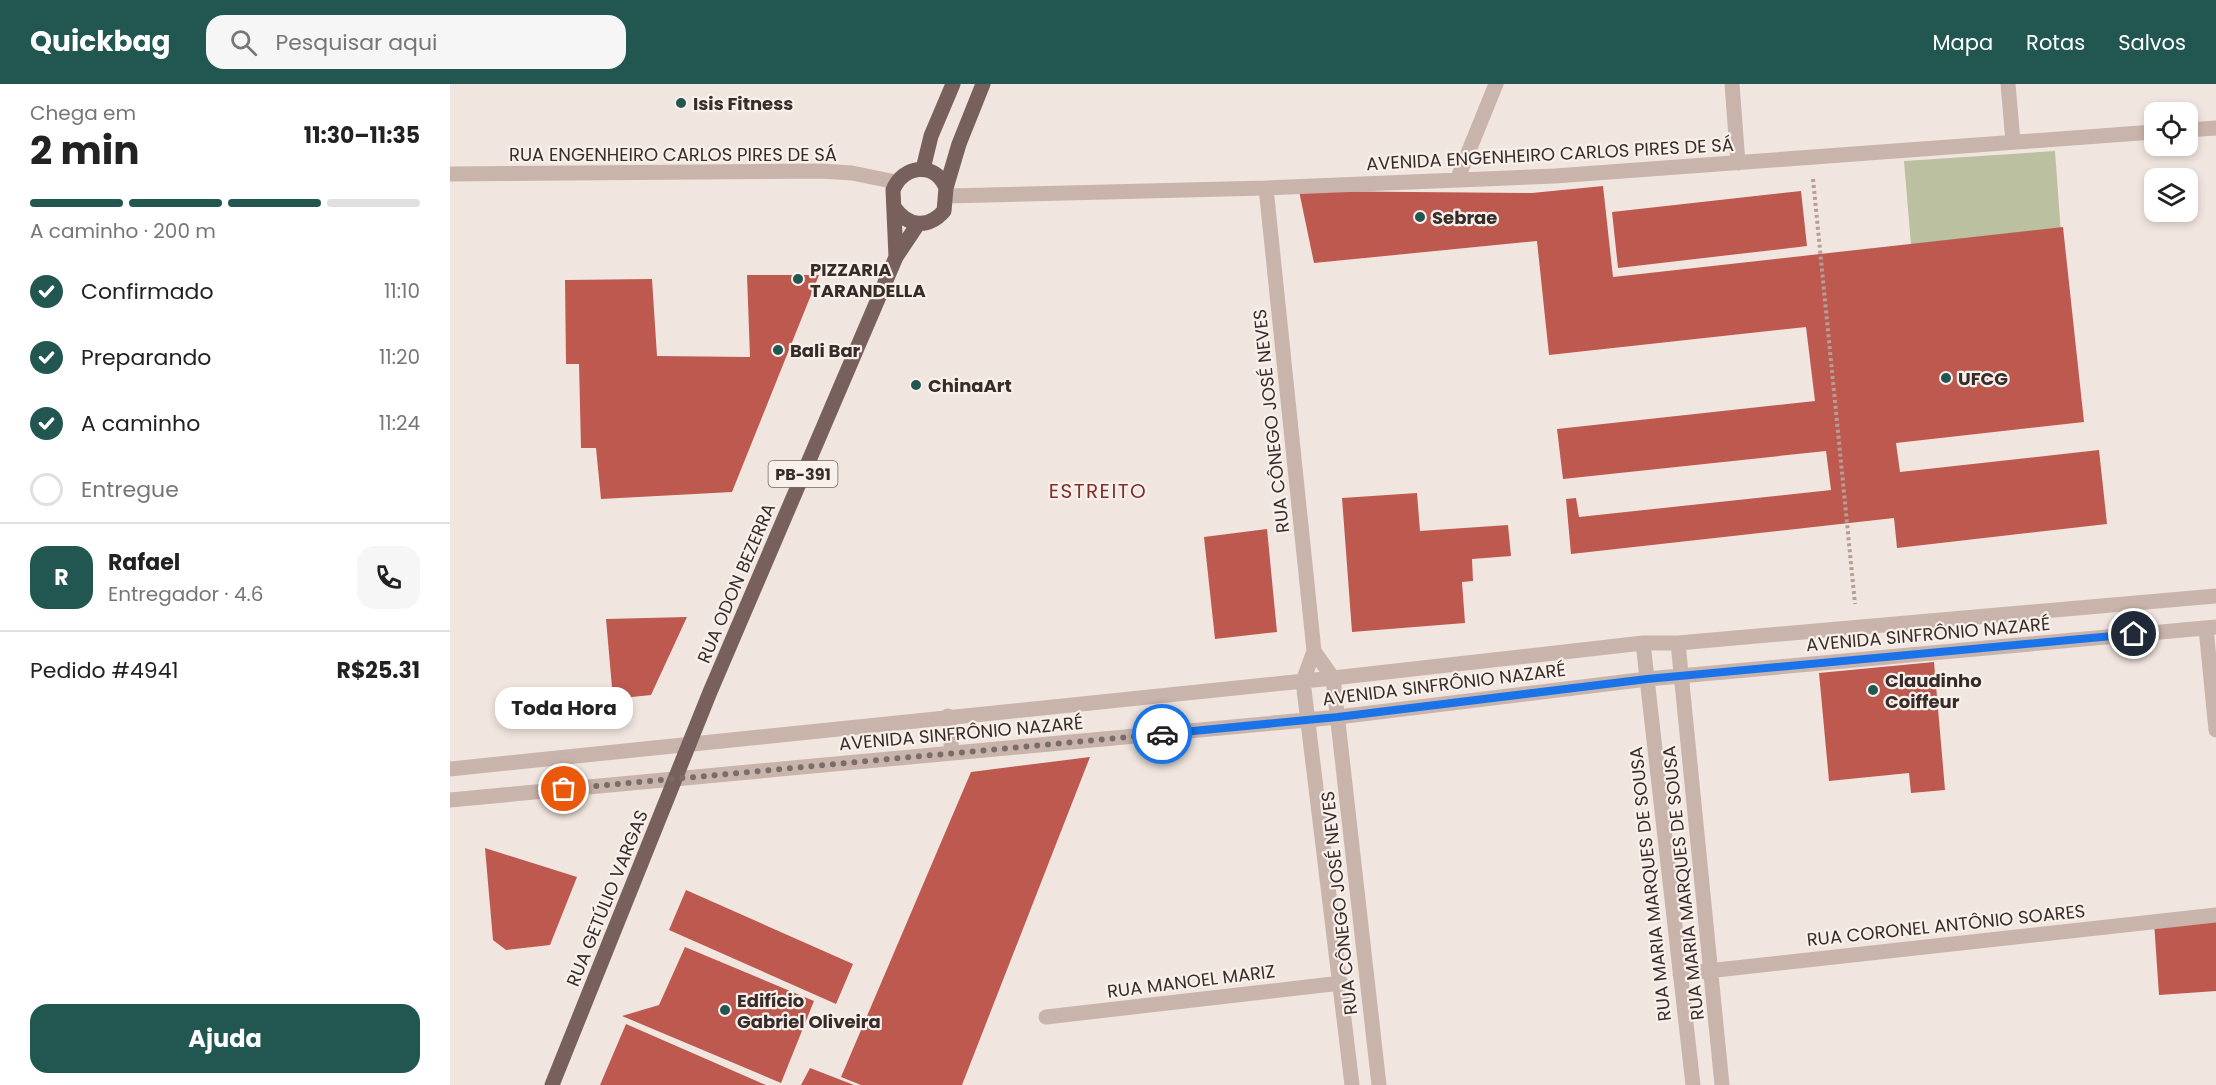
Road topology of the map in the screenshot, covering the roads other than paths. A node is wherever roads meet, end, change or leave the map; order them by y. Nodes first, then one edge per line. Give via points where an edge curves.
1 (953, 84) edge
2 (983, 84) edge
3 (1496, 84) edge
4 (1732, 84) edge
5 (2008, 84) edge
6 (2216, 128) edge
7 (2198, 129) edge
8 (2144, 133) edge
9 (2013, 142) junction
10 (1738, 163) junction
11 (923, 169) junction
12 (450, 174) edge
13 (1457, 180) junction
14 (896, 182) junction
15 (1266, 188) junction
16 (947, 192) junction
17 (894, 207) junction
18 (918, 224) junction
19 (896, 257) junction
20 (2216, 596) edge
21 (2211, 627) edge
22 (1643, 643) junction
23 (1678, 643) junction
24 (1314, 651) junction
25 (1682, 677) junction
26 (1333, 678) junction
27 (1647, 679) junction
28 (1303, 681) junction
29 (710, 692) joint
30 (948, 716) junction
31 (1338, 717) junction
32 (1308, 720) junction
33 (2216, 730) edge
34 (690, 745) junction
35 (952, 753) junction
36 (450, 769) edge
37 (677, 778) junction
38 (450, 800) edge
39 (2216, 915) edge
40 (1710, 970) junction
41 (1680, 974) junction
42 (1341, 983) junction
43 (1046, 1017) dead end
44 (552, 1085) edge
45 (1352, 1085) edge
46 (1379, 1085) edge
47 (1693, 1085) edge
48 (1722, 1085) edge

1 - 11 main road
2 - 16 main road via 959,144
3 - 13 street
4 - 10 street
5 - 9 street
6 - 7 street
8 - 9 street, AVENIDA ENGENHEIRO CARLOS PIRES DE SÁ
9 - 10 street, AVENIDA ENGENHEIRO CARLOS PIRES DE SÁ
10 - 13 street, AVENIDA ENGENHEIRO CARLOS PIRES DE SÁ
11 - 14 main road via 908,172
11 - 16 main road via 935,173
12 - 14 street, RUA ENGENHEIRO CARLOS PIRES DE SÁ via 821,171
13 - 15 street, AVENIDA ENGENHEIRO CARLOS PIRES DE SÁ
14 - 17 main road
15 - 16 street, AVENIDA ENGENHEIRO CARLOS PIRES DE SÁ
15 - 24 street, RUA CÔNEGO JOSÉ NEVES
16 - 18 main road via 939,217
17 - 18 main road via 903,219
17 - 19 main road, RUA ODON BEZERRA / PB-391
18 - 19 main road, RUA ODON BEZERRA / PB-391
19 - 29 main road, RUA ODON BEZERRA / PB-391
20 - 23 street, AVENIDA SINFRÔNIO NAZARÉ
21 - 25 street, AVENIDA SINFRÔNIO NAZARÉ
21 - 33 street
22 - 23 street, AVENIDA SINFRÔNIO NAZARÉ
22 - 26 street, AVENIDA SINFRÔNIO NAZARÉ
22 - 27 street, RUA MARIA MARQUES DE SOUSA
23 - 25 street, RUA MARIA MARQUES DE SOUSA
24 - 26 street, RUA CÔNEGO JOSÉ NEVES
24 - 28 street, RUA CÔNEGO JOSÉ NEVES
25 - 27 street, AVENIDA SINFRÔNIO NAZARÉ
25 - 40 street, RUA MARIA MARQUES DE SOUSA
26 - 28 street, AVENIDA SINFRÔNIO NAZARÉ
26 - 31 street, RUA CÔNEGO JOSÉ NEVES
27 - 31 street, AVENIDA SINFRÔNIO NAZARÉ
27 - 41 street, RUA MARIA MARQUES DE SOUSA
28 - 30 street, AVENIDA SINFRÔNIO NAZARÉ
28 - 32 street, RUA CÔNEGO JOSÉ NEVES
29 - 34 main road, RUA GETÚLIO VARGAS / PB-391
30 - 34 street, AVENIDA SINFRÔNIO NAZARÉ
30 - 35 street
31 - 32 street, AVENIDA SINFRÔNIO NAZARÉ
31 - 46 street, RUA CÔNEGO JOSÉ NEVES
32 - 35 street, AVENIDA SINFRÔNIO NAZARÉ
32 - 42 street, RUA CÔNEGO JOSÉ NEVES
34 - 36 street, AVENIDA SINFRÔNIO NAZARÉ
34 - 37 main road, RUA GETÚLIO VARGAS / PB-391
35 - 37 street, AVENIDA SINFRÔNIO NAZARÉ
37 - 38 street, AVENIDA SINFRÔNIO NAZARÉ
37 - 44 main road, RUA GETÚLIO VARGAS / PB-391
39 - 40 street, RUA CORONEL ANTÔNIO SOARES
40 - 41 street, RUA CORONEL ANTÔNIO SOARES
40 - 48 street, RUA MARIA MARQUES DE SOUSA
41 - 47 street, RUA MARIA MARQUES DE SOUSA
42 - 43 street, RUA MANOEL MARIZ
42 - 45 street, RUA CÔNEGO JOSÉ NEVES

